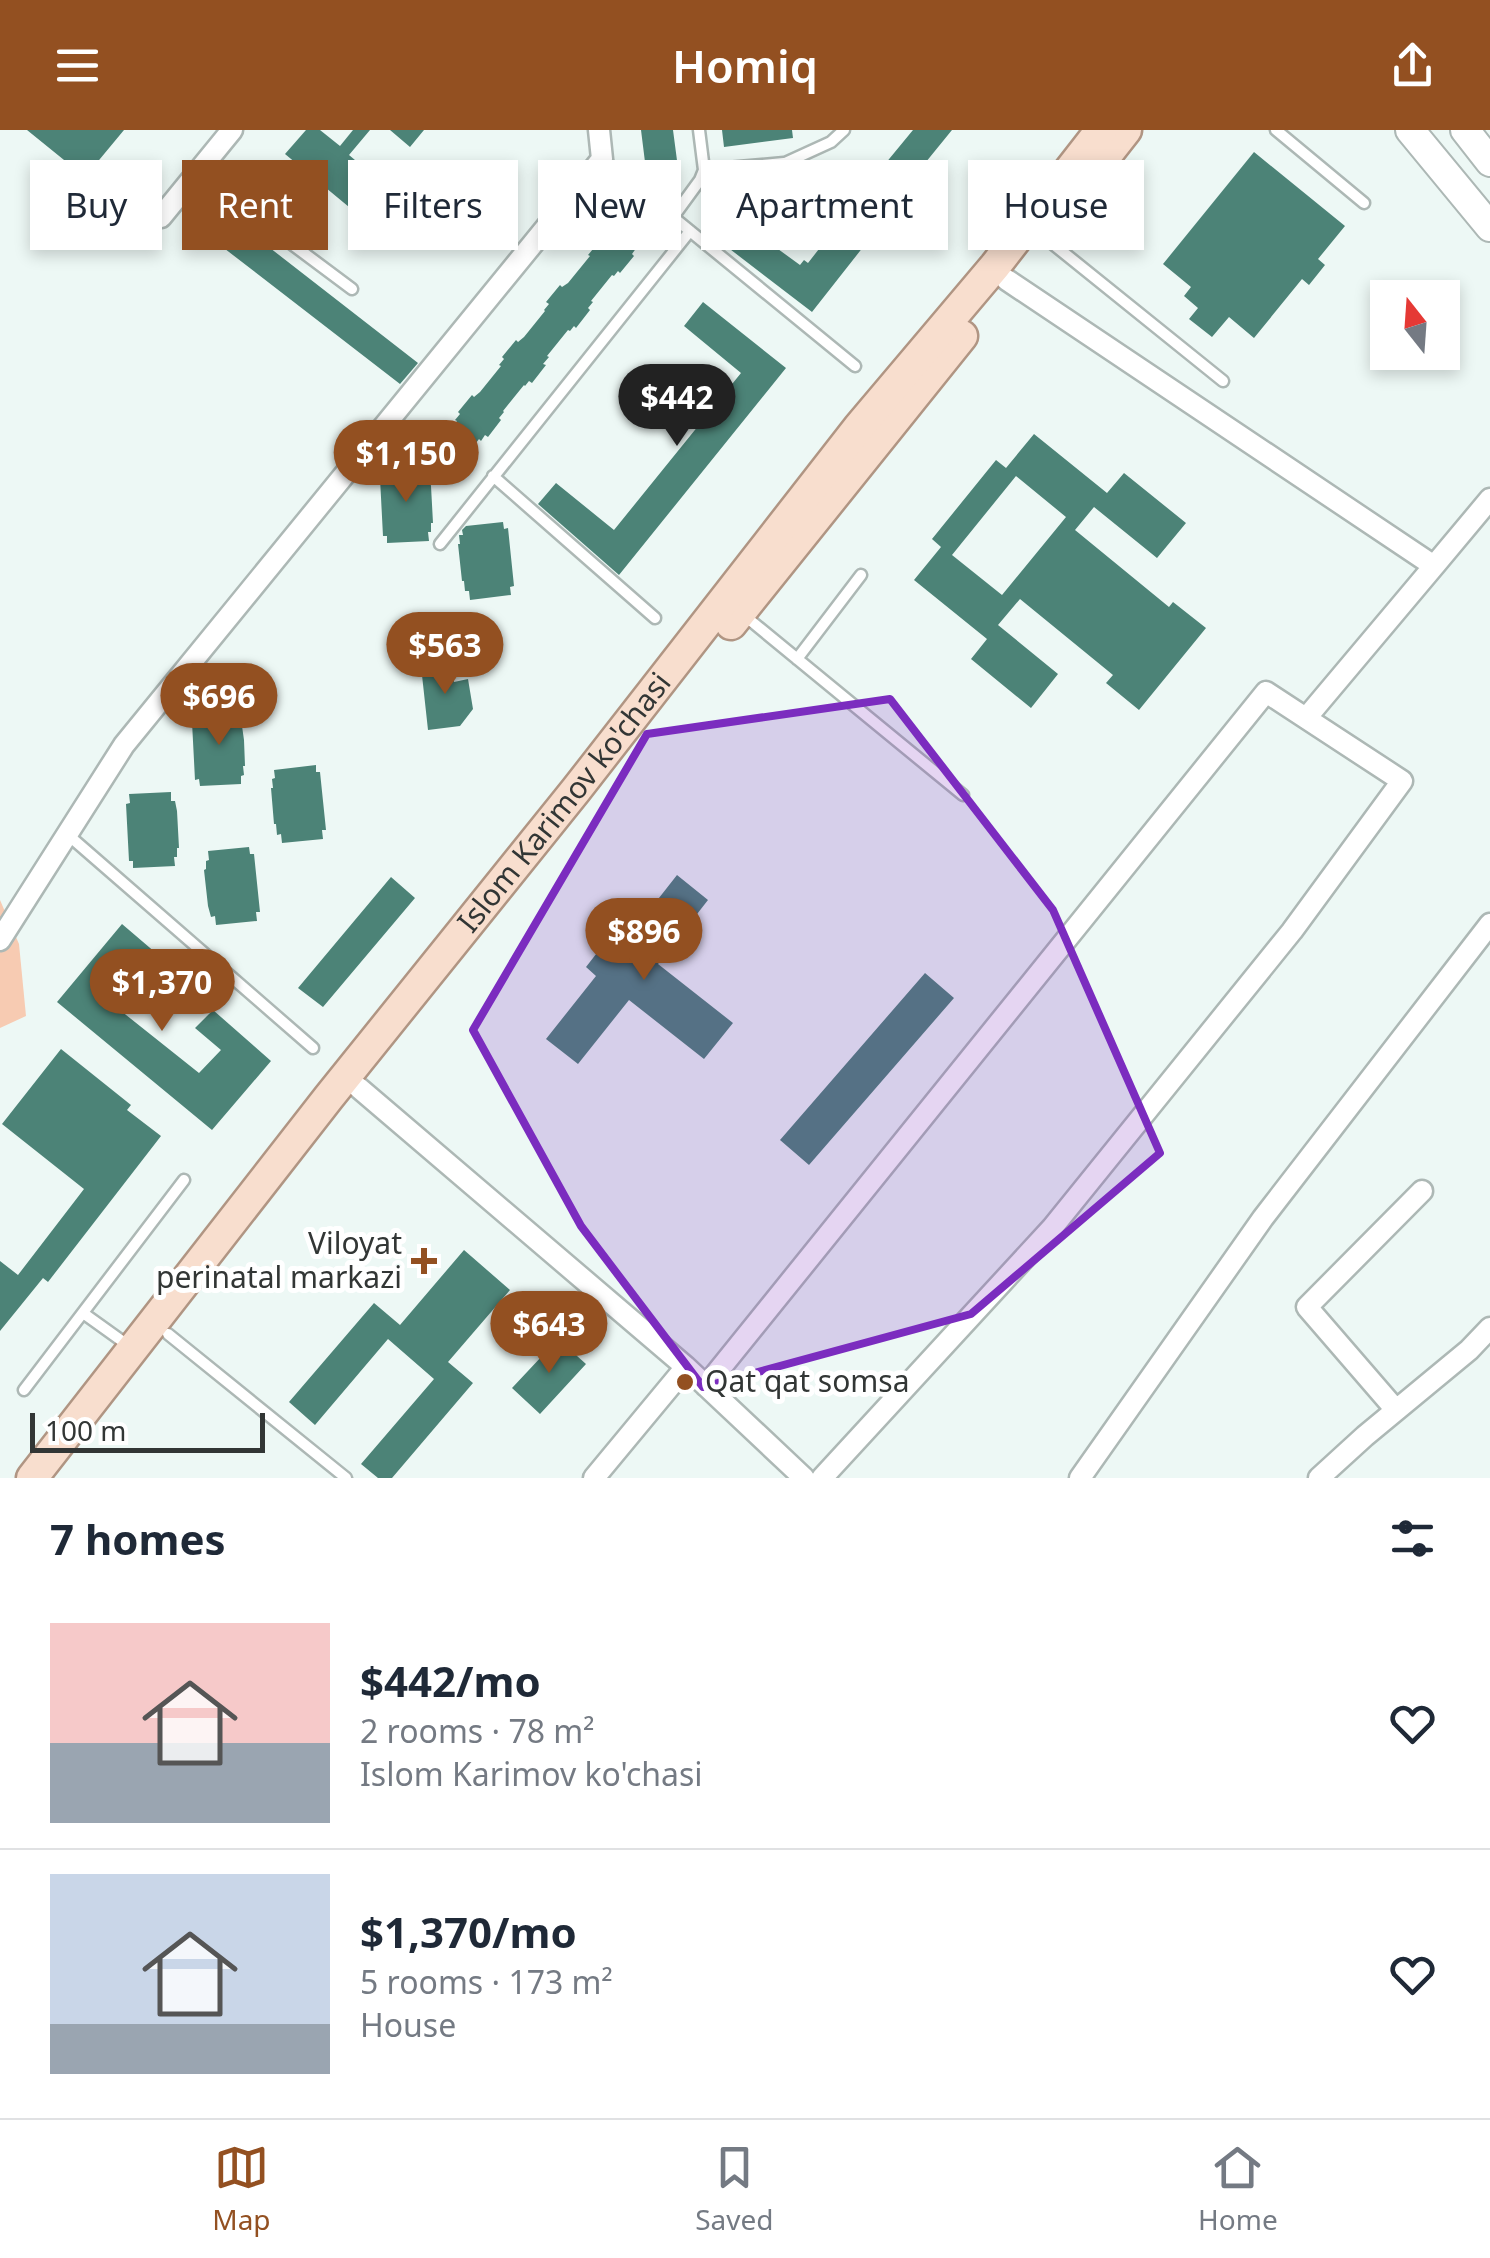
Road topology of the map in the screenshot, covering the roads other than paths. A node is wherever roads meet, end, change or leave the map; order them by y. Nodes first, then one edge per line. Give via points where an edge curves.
1 (232, 130) edge
2 (599, 130) edge
3 (698, 130) edge
4 (844, 130) edge
5 (1101, 130) edge
6 (1126, 130) edge
7 (1276, 130) edge
8 (1410, 130) edge
9 (1465, 130) edge
10 (602, 159) joint
11 (208, 160) edge
12 (702, 160) edge
13 (792, 160) edge
14 (1103, 160) edge
15 (1490, 162) edge
16 (701, 178) edge
17 (182, 191) edge
18 (1364, 203) dead end
19 (681, 206) edge
20 (162, 215) edge
21 (681, 223) edge
22 (1490, 227) edge
23 (690, 230) junction
24 (701, 240) edge
25 (301, 250) edge
26 (712, 250) edge
27 (1032, 250) edge
28 (1060, 250) edge
29 (1007, 280) junction
30 (352, 288) dead end
31 (855, 366) dead end
32 (1223, 381) dead end
33 (494, 476) junction
34 (1490, 500) edge
35 (440, 544) dead end
36 (1434, 566) junction
37 (861, 576) dead end
38 (740, 612) junction
39 (655, 618) dead end
40 (797, 659) junction
41 (1307, 717) junction
42 (963, 795) dead end
43 (67, 834) junction
44 (1490, 924) edge
45 (0, 940) edge
46 (313, 1048) dead end
47 (359, 1088) junction
48 (184, 1180) dead end
49 (1422, 1192) dead end
50 (83, 1313) junction
51 (1490, 1328) edge
52 (168, 1334) junction
53 (134, 1350) junction
54 (686, 1368) junction
55 (706, 1386) junction
56 (24, 1390) dead end
57 (1396, 1410) junction
58 (32, 1478) edge
59 (57, 1478) edge
60 (346, 1478) edge
61 (594, 1478) edge
62 (804, 1478) edge
63 (822, 1478) edge
64 (1080, 1478) edge
65 (1319, 1478) edge

1 - 11 street
2 - 10 street
3 - 12 lane
4 - 13 lane
5 - 53 main road, Islom Karimov ko'chasi via 858,427
6 - 14 main road, Islom Karimov ko'chasi
7 - 18 lane
8 - 22 street
9 - 15 street
10 - 43 street via 124,746
16 - 19 lane
17 - 20 street
21 - 23 lane
23 - 24 lane
23 - 33 lane
25 - 30 lane
26 - 31 lane
27 - 29 main road, Islom Karimov ko'chasi
28 - 32 lane
29 - 36 street
29 - 38 main road, Islom Karimov ko'chasi
33 - 35 lane
33 - 39 lane
34 - 36 street
36 - 41 street
37 - 40 lane
38 - 40 lane
38 - 47 main road, Islom Karimov ko'chasi
40 - 42 lane
41 - 55 street via 1266,692
41 - 63 street via 1402,781 1292,931 1052,1228
43 - 45 street
43 - 46 lane
44 - 64 street via 1263,1218
47 - 52 main road, Islom Karimov ko'chasi
47 - 54 street
48 - 50 lane
49 - 57 street via 1307,1307
50 - 53 lane
50 - 56 lane
51 - 57 street
52 - 59 main road, Islom Karimov ko'chasi
52 - 60 lane
53 - 58 main road, Islom Karimov ko'chasi
54 - 55 street
54 - 61 street
55 - 62 street
57 - 65 street

